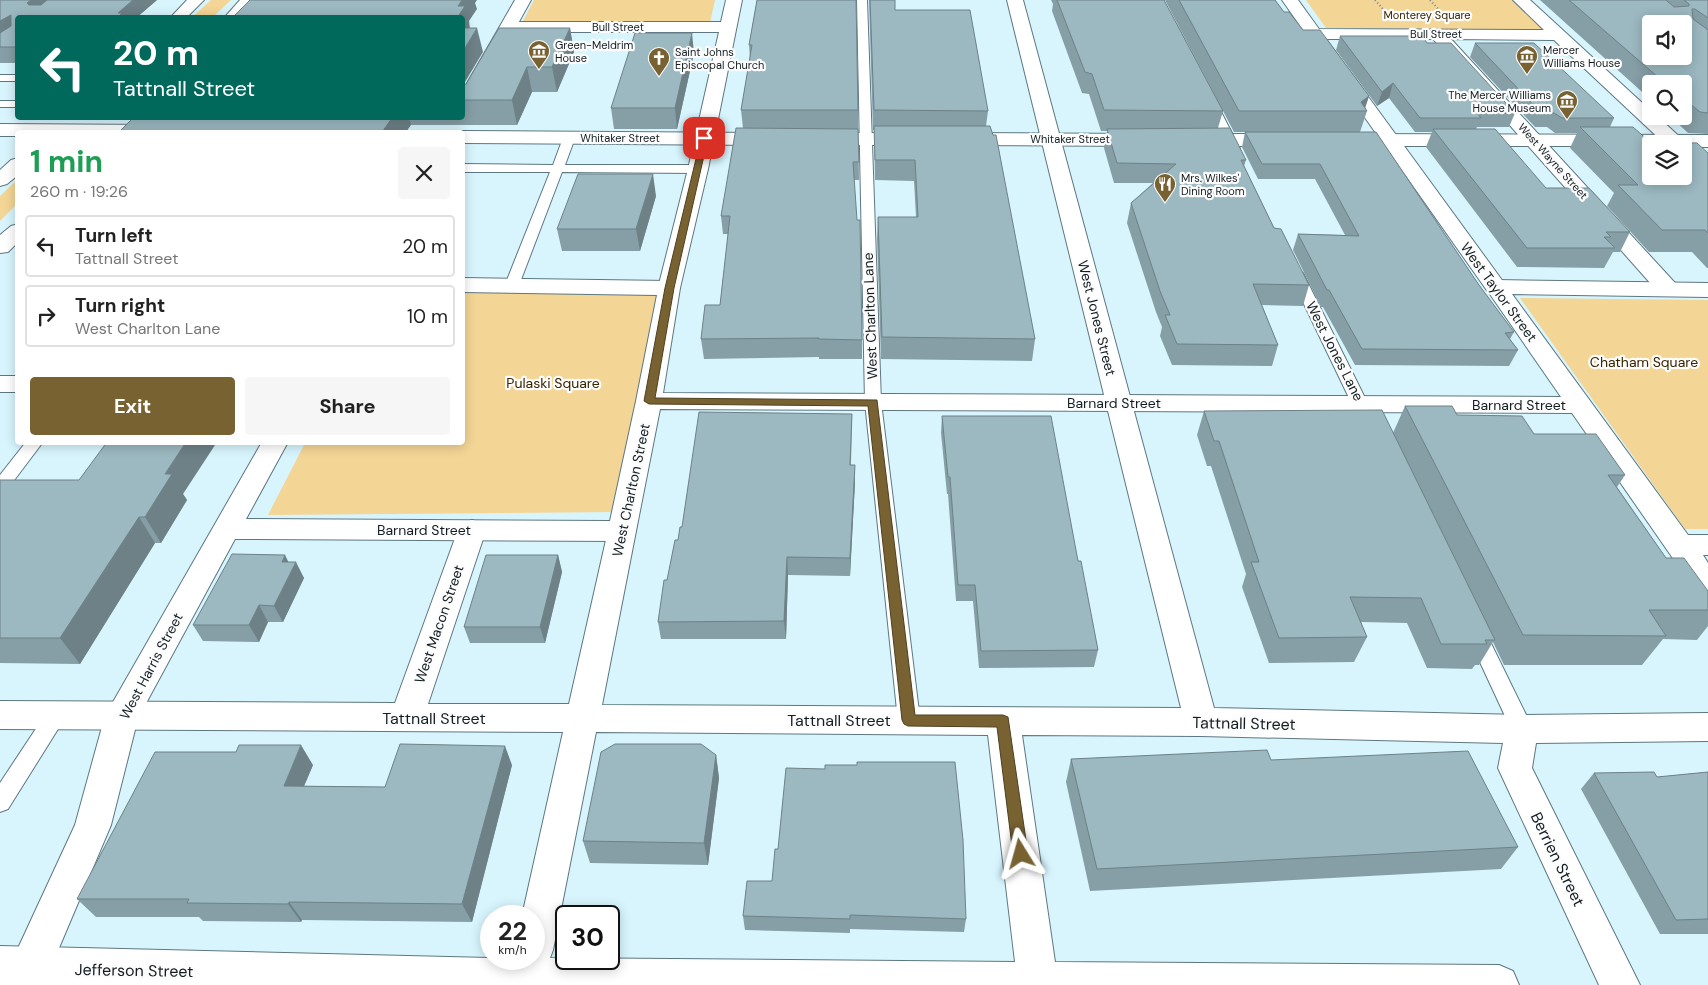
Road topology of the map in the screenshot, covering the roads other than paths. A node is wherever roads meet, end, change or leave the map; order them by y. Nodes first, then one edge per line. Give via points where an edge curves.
1 (196, 0) edge
2 (249, 0) edge
3 (523, 0) edge
4 (734, 0) edge
5 (862, 0) edge
6 (1015, 0) edge
7 (1290, 0) edge
8 (1521, 0) edge
9 (180, 15) edge
10 (234, 15) edge
11 (509, 27) junction
12 (728, 27) junction
13 (1315, 34) junction
14 (1437, 34) junction
15 (1557, 35) junction
16 (0, 78) edge
17 (15, 78) edge
18 (1202, 86) edge
19 (465, 103) edge
20 (0, 104) edge
21 (15, 104) edge
22 (66, 120) edge
23 (128, 120) edge
24 (0, 130) edge
25 (55, 130) edge
26 (117, 130) edge
27 (15, 131) edge
28 (1667, 135) edge
29 (465, 138) edge
30 (570, 138) junction
31 (704, 138) junction
32 (1051, 139) junction
33 (865, 140) junction
34 (924, 140) edge
35 (943, 140) edge
36 (1160, 140) edge
37 (1180, 140) edge
38 (1230, 140) junction
39 (1297, 140) edge
40 (1325, 140) edge
41 (1391, 141) junction
42 (1534, 141) junction
43 (1708, 142) edge
44 (1692, 146) edge
45 (1642, 147) edge
46 (15, 167) edge
47 (1243, 167) edge
48 (465, 168) edge
49 (558, 168) junction
50 (698, 169) junction
51 (0, 180) edge
52 (15, 233) edge
53 (0, 247) edge
54 (1287, 256) edge
55 (465, 284) edge
56 (512, 285) junction
57 (669, 288) junction
58 (1496, 288) junction
59 (1668, 289) junction
60 (1708, 290) edge
61 (0, 384) edge
62 (15, 384) edge
63 (649, 401) junction
64 (873, 402) junction
65 (1118, 403) junction
66 (1360, 404) junction
67 (1580, 405) junction
68 (1379, 428) edge
69 (33, 445) edge
70 (273, 445) edge
71 (0, 487) edge
72 (227, 529) junction
73 (472, 530) junction
74 (622, 531) junction
75 (1694, 545) edge
76 (1708, 585) edge
77 (1471, 622) edge
78 (0, 715) edge
79 (56, 715) junction
80 (122, 716) junction
81 (407, 717) junction
82 (582, 719) junction
83 (908, 720) junction
84 (1003, 721) junction
85 (1201, 722) junction
86 (1708, 727) edge
87 (1522, 729) junction
88 (0, 802) edge
89 (543, 905) edge
90 (480, 968) edge
91 (545, 968) edge
92 (17, 973) edge
93 (1038, 984) edge
94 (1498, 985) edge
95 (1620, 985) edge

1 - 9 street
2 - 10 street
3 - 11 street
4 - 12 street, West Charlton Street
5 - 33 lane, West Charlton Lane
6 - 32 street, West Jones Street
7 - 13 street, West Taylor Street
8 - 15 street
11 - 12 street, Bull Street
11 - 19 street
12 - 31 street, West Charlton Street
13 - 14 street, Bull Street
13 - 41 street, West Taylor Street
14 - 15 street, Bull Street
14 - 42 street, West Wayne Street
15 - 28 street
16 - 17 lane
18 - 38 lane
20 - 21 lane
22 - 25 street
23 - 26 street
24 - 27 street
29 - 30 street, Whitaker Street
30 - 31 street, Whitaker Street
30 - 49 lane
31 - 33 street, Whitaker Street
31 - 50 street, West Charlton Street
32 - 35 street, Whitaker Street
32 - 36 street, Whitaker Street
32 - 65 street, West Jones Street
33 - 34 street, Whitaker Street
33 - 64 lane, West Charlton Lane
37 - 38 street
38 - 39 street
38 - 47 lane
40 - 41 street
41 - 42 street
41 - 58 street, West Taylor Street
42 - 45 street
42 - 59 street, West Wayne Street
43 - 44 street
46 - 51 street
48 - 49 lane
49 - 50 lane
49 - 56 lane
50 - 57 street, West Charlton Street
52 - 53 street
54 - 66 lane, West Jones Lane
55 - 56 street
56 - 57 street
57 - 63 street, West Charlton Street
58 - 59 street
58 - 67 street, West Taylor Street
59 - 60 street
61 - 62 street
63 - 64 street, Barnard Street
63 - 74 street, West Charlton Street
64 - 65 street, Barnard Street
64 - 83 lane, West Charlton Lane
65 - 66 street, Barnard Street
65 - 85 street, West Jones Street
66 - 67 street, Barnard Street
66 - 68 lane, West Jones Lane
67 - 75 street, West Taylor Street
69 - 71 lane
70 - 72 street, West Harris Street
72 - 73 street, Barnard Street
72 - 80 street, West Harris Street
73 - 74 street, Barnard Street
73 - 81 street, West Macon Street
74 - 82 street, West Charlton Street
75 - 76 street, West Taylor Street
77 - 87 lane
78 - 79 street, Tattnall Street
79 - 80 street, Tattnall Street
79 - 88 lane
80 - 81 street, Tattnall Street
80 - 92 street, West Harris Street via 93,825
81 - 82 street, Tattnall Street
82 - 83 street, Tattnall Street
82 - 89 street, West Charlton Street
83 - 84 street, Tattnall Street
84 - 85 street, Tattnall Street
84 - 93 street
85 - 87 street, Tattnall Street
86 - 87 street, Tattnall Street
87 - 95 street, Berrien Street via 1515,768
90 - 92 street, Jefferson Street
91 - 93 street, Jefferson Street
93 - 94 street, Jefferson Street

